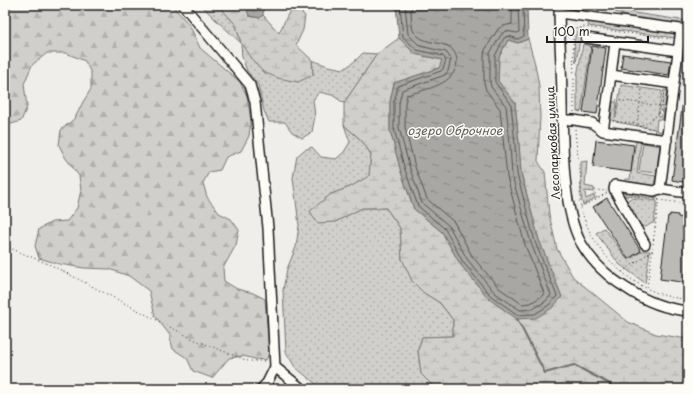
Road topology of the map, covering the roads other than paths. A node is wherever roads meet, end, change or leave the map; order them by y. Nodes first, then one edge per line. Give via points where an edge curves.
1 (183, 5) edge
2 (559, 9) edge
3 (684, 30) edge
4 (586, 38) dead end
5 (615, 42) junction
6 (683, 50) edge
7 (611, 75) junction
8 (676, 84) junction
9 (563, 120) junction
10 (603, 131) junction
11 (667, 140) junction
12 (660, 189) junction
13 (688, 193) edge
14 (646, 244) dead end
15 (688, 311) edge
16 (275, 364) junction
17 (262, 389) edge
18 (302, 389) edge

1 - 16 street via 250,85 255,102 268,228
2 - 3 street
2 - 9 street, Лесопарковая улица
3 - 6 street via 679,40
4 - 5 street
5 - 6 street
5 - 7 street
6 - 8 street
7 - 8 street
7 - 10 street
8 - 11 street
9 - 10 street via 592,123
9 - 15 street, Лесопарковая улица via 567,194 574,227 582,243 603,271 636,295 657,305
10 - 11 street
11 - 12 street
12 - 13 street
12 - 14 street via 654,191 614,185
16 - 17 street
16 - 18 street

